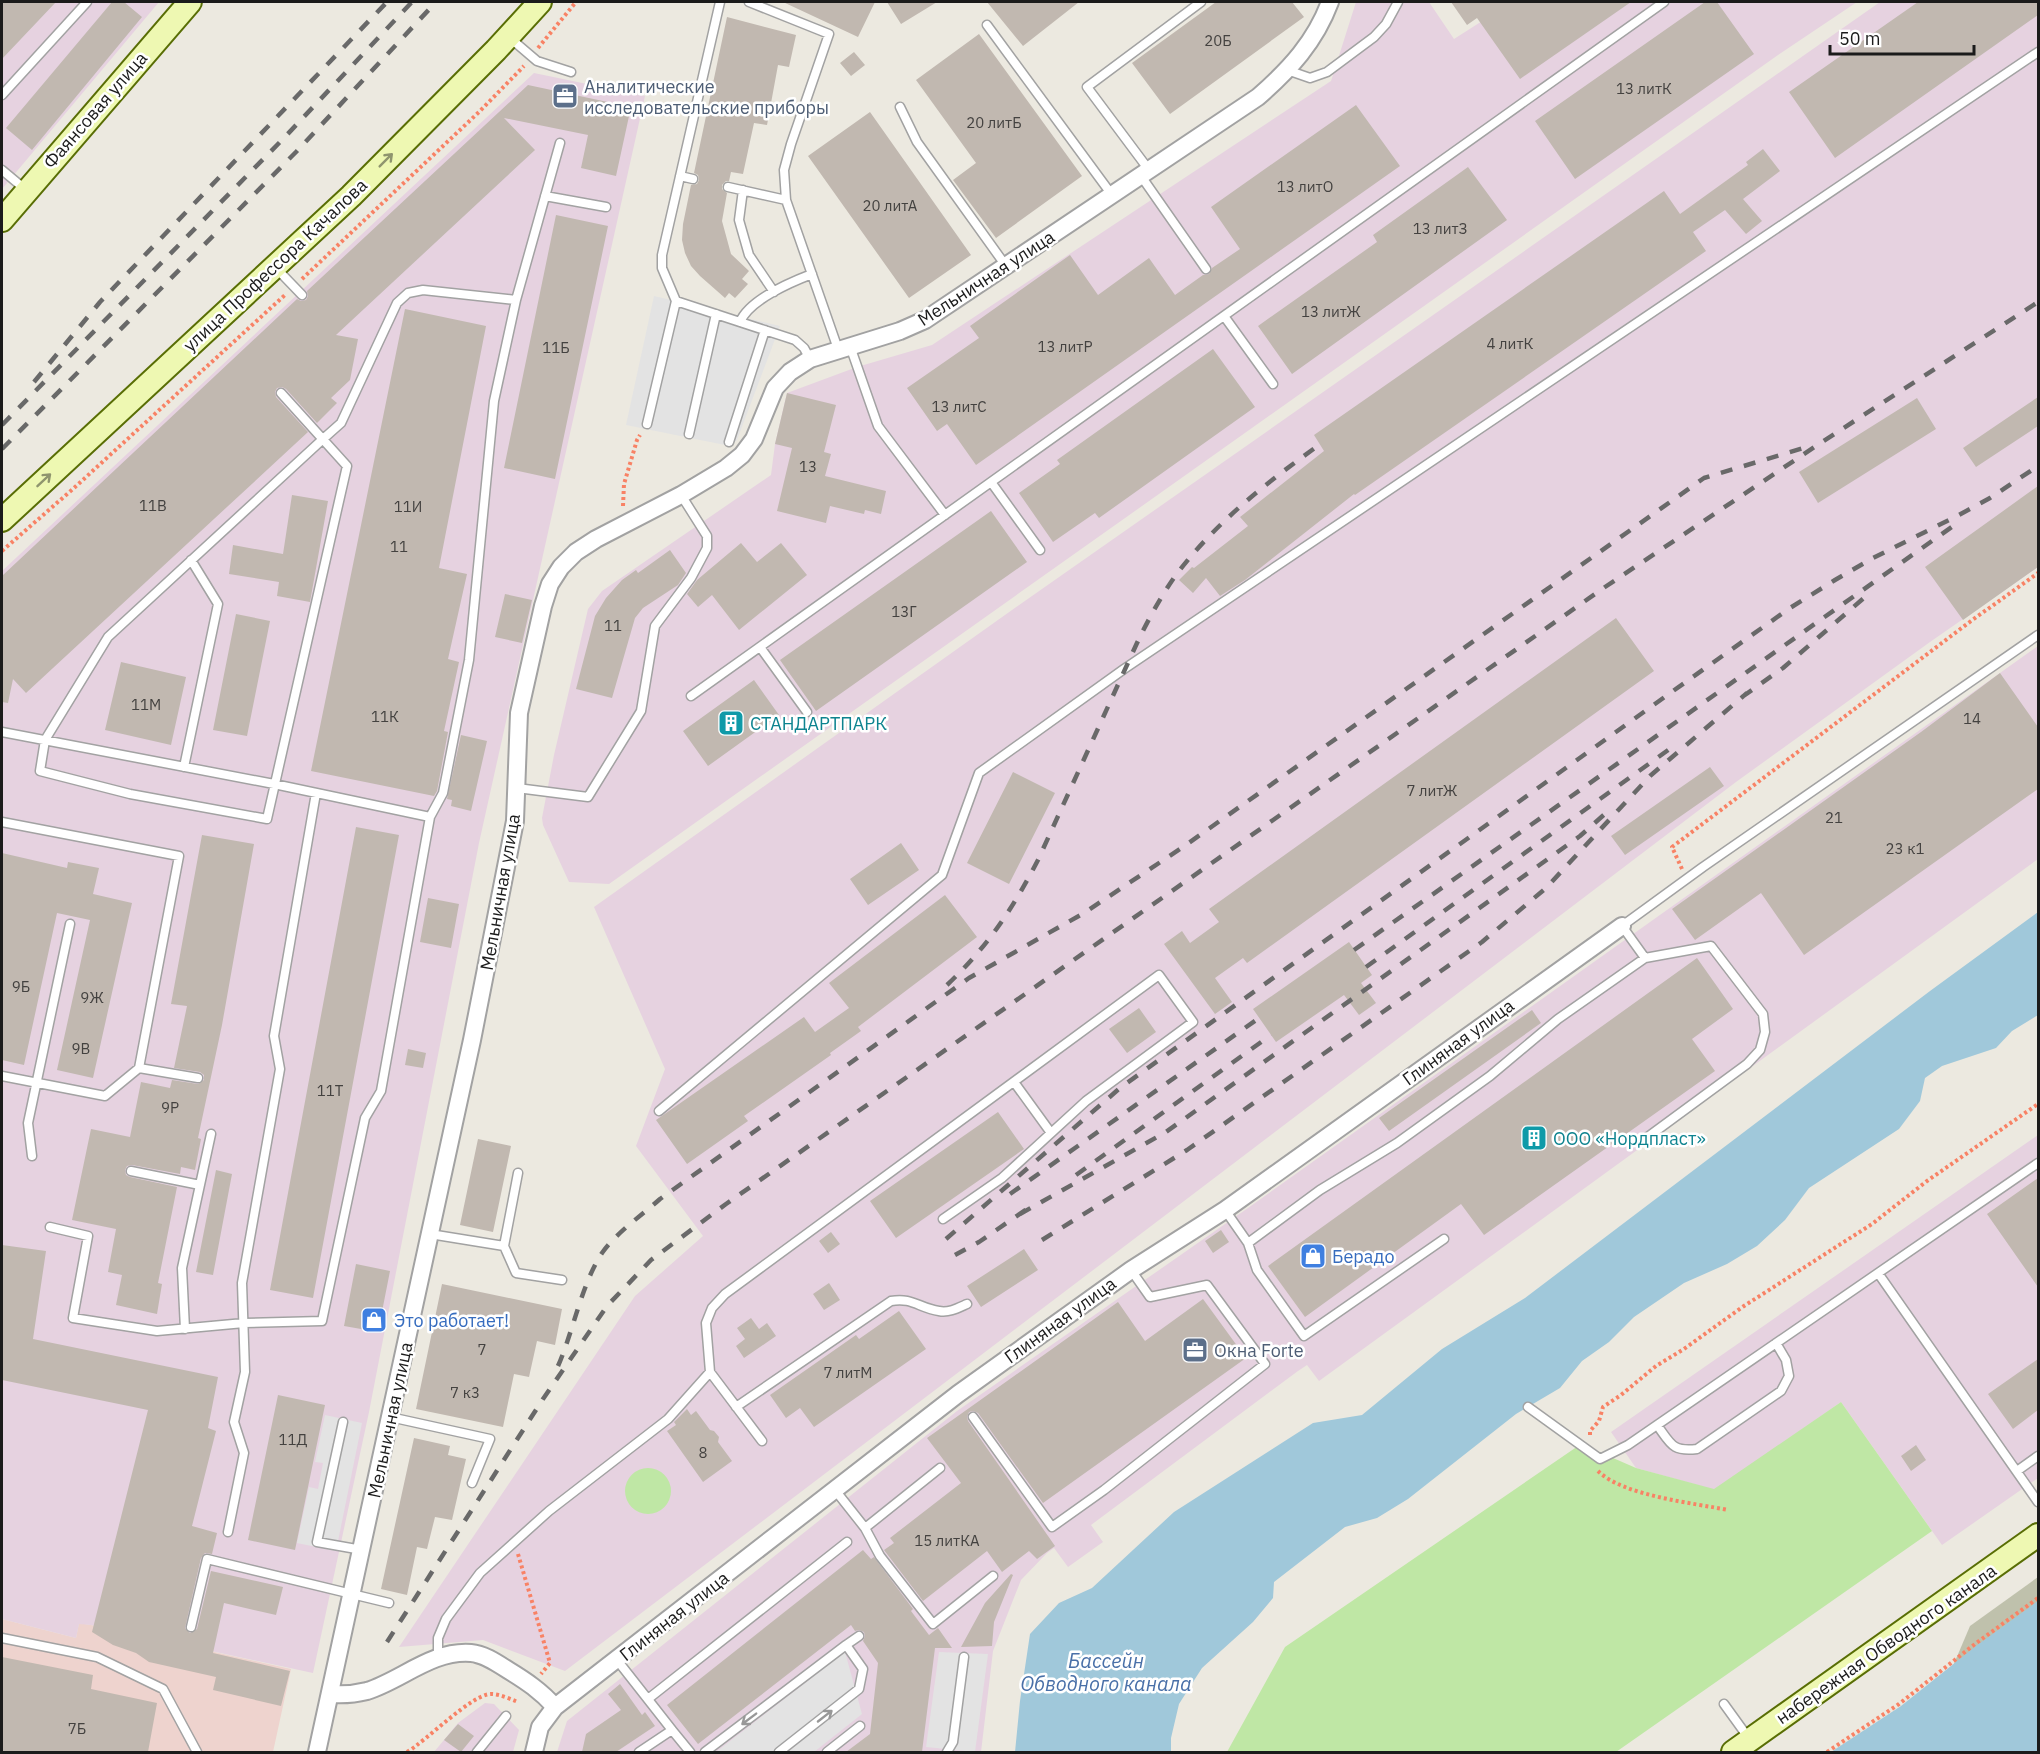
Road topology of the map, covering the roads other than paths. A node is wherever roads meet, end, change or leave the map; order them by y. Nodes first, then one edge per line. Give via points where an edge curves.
1 (87, 2) edge
2 (540, 2) edge
3 (720, 2) edge
4 (749, 2) edge
5 (1201, 2) edge
6 (1330, 2) edge
7 (1398, 2) edge
8 (1664, 2) edge
9 (184, 4) edge
10 (987, 25) dead end
11 (507, 36) junction
12 (2038, 52) edge
13 (1287, 70) junction
14 (571, 72) dead end
15 (2, 95) edge
16 (900, 107) dead end
17 (560, 143) dead end
18 (2, 170) edge
19 (1145, 173) junction
20 (680, 176) junction
21 (693, 179) dead end
22 (728, 187) dead end
23 (743, 190) junction
24 (26, 191) junction
25 (1112, 195) junction
26 (545, 196) junction
27 (786, 200) junction
28 (606, 207) dead end
29 (2, 220) edge
30 (1006, 266) junction
31 (275, 267) junction
32 (1206, 269) dead end
33 (812, 274) junction
34 (774, 292) junction
35 (302, 295) dead end
36 (516, 300) junction
37 (676, 301) junction
38 (716, 314) junction
39 (1224, 316) junction
40 (740, 322) junction
41 (765, 330) junction
42 (844, 347) junction
43 (810, 359) junction
44 (1273, 384) dead end
45 (281, 393) dead end
46 (647, 424) road end
47 (689, 434) dead end
48 (323, 439) junction
49 (729, 442) dead end
50 (991, 482) junction
51 (681, 495) junction
52 (945, 515) junction
53 (2, 520) edge
54 (1040, 550) dead end
55 (191, 560) junction
56 (2038, 635) edge
57 (760, 647) junction
58 (691, 696) dead end
59 (807, 712) dead end
60 (2, 732) edge
61 (45, 740) junction
62 (184, 767) junction
63 (274, 784) junction
64 (517, 788) junction
65 (316, 793) junction
66 (430, 817) junction
67 (2, 822) edge
68 (70, 924) dead end
69 (1622, 926) junction
70 (1645, 958) junction
71 (139, 1068) junction
72 (2, 1076) edge
73 (198, 1078) dead end
74 (1014, 1082) junction
75 (35, 1083) junction
76 (659, 1111) dead end
77 (1051, 1133) junction
78 (211, 1134) dead end
79 (1645, 1139) dead end
80 (32, 1156) dead end
81 (2038, 1163) edge
82 (131, 1171) dead end
83 (518, 1173) dead end
84 (200, 1185) junction
85 (1225, 1210) junction
86 (943, 1219) dead end
87 (50, 1227) dead end
88 (430, 1234) junction
89 (1444, 1239) dead end
90 (1248, 1243) junction
91 (504, 1246) junction
92 (1131, 1269) junction
93 (1878, 1273) junction
94 (562, 1280) dead end
95 (968, 1304) dead end
96 (244, 1323) junction
97 (185, 1329) junction
98 (1776, 1343) junction
99 (710, 1372) junction
100 (736, 1407) junction
101 (1528, 1407) dead end
102 (390, 1417) junction
103 (973, 1417) dead end
104 (343, 1422) dead end
105 (1657, 1425) junction
106 (762, 1442) dead end
107 (2038, 1456) edge
108 (940, 1468) dead end
109 (2017, 1471) junction
110 (472, 1483) dead end
111 (835, 1490) junction
112 (2038, 1502) edge
113 (865, 1528) junction
114 (228, 1532) dead end
115 (2038, 1535) edge
116 (847, 1542) dead end
117 (362, 1550) junction
118 (993, 1576) dead end
119 (352, 1594) junction
120 (389, 1603) dead end
121 (191, 1627) dead end
122 (859, 1636) dead end
123 (2, 1638) edge
124 (846, 1645) junction
125 (438, 1657) junction
126 (964, 1657) dead end
127 (617, 1660) junction
128 (331, 1694) junction
129 (648, 1699) junction
130 (1724, 1704) dead end
131 (555, 1707) junction
132 (506, 1716) dead end
133 (860, 1726) dead end
134 (672, 1730) junction
135 (1741, 1746) edge
136 (197, 1752) edge
137 (317, 1752) edge
138 (477, 1752) edge
139 (534, 1752) edge
140 (639, 1752) edge
141 (690, 1752) edge
142 (705, 1752) edge
143 (779, 1752) edge
144 (827, 1752) edge
145 (947, 1752) edge

1 - 15 lane
2 - 11 street, улица Профессора Качалова
3 - 20 lane
4 - 27 lane via 829,34 784,170
5 - 19 lane via 1087,87
6 - 13 street, Мельничная улица via 1311,41
7 - 13 lane via 1374,36 1327,72 1310,78
8 - 39 lane
9 - 24 street, Фаянсовая улица
10 - 25 lane
11 - 14 lane via 537,61
31 -> 11 street, улица Профессора Качалова via 351,196
12 - 76 lane via 1134,663 979,773 942,875
13 - 19 street, Мельничная улица via 1258,97
16 - 30 lane via 917,142
17 - 26 lane
18 - 24 lane
19 - 25 street, Мельничная улица
19 - 32 lane
20 - 21 lane
20 - 37 lane via 662,255 662,268
22 - 23 lane
23 - 27 lane
23 - 34 lane via 739,220 749,255
24 - 29 street, Фаянсовая улица
25 - 30 street, Мельничная улица
26 - 28 lane
26 - 36 lane
27 - 33 lane
30 - 42 street, Мельничная улица via 926,320
31 - 35 lane
53 -> 31 street, улица Профессора Качалова
33 - 34 lane
33 - 42 lane
34 - 40 lane via 747,310
36 - 48 lane via 423,290 408,293 397,303 341,423
36 - 66 lane via 494,401 469,660 444,793
37 - 38 lane
37 - 46 lane
38 - 40 lane
38 - 47 lane
39 - 44 lane
39 - 50 lane
40 - 41 lane
41 - 43 lane via 795,340
41 - 49 lane
42 - 43 street, Мельничная улица
42 - 52 lane via 878,426
43 - 51 street, Мельничная улица via 775,388 754,439 742,455
45 - 48 lane
48 - 55 lane
48 - 63 lane via 347,466
50 - 52 lane
50 - 54 lane
51 - 64 street, Мельничная улица via 576,552 550,584 519,713
51 - 64 lane via 707,536 707,548 691,578 655,626 641,711 588,797
52 - 57 lane
55 - 61 lane via 108,636
55 - 62 lane via 218,604
56 - 69 lane
57 - 58 lane
57 - 59 lane
60 - 61 lane
61 - 62 lane
61 - 63 lane via 40,771 130,794 267,819
62 - 63 lane
63 - 65 lane
64 - 88 street, Мельничная улица via 515,821
65 - 66 lane
65 - 96 lane via 274,1036 280,1069 242,1283
66 - 96 lane via 381,1091 364,1118 322,1321
67 - 71 lane via 180,856
68 - 75 lane
69 - 70 lane
69 - 85 street, Глиняная улица
70 - 79 lane via 1711,946 1763,1014 1765,1032 1760,1050 1747,1064
70 - 90 lane via 1558,1019 1490,1076 1397,1143 1320,1191
71 - 73 lane
71 - 75 lane via 105,1096
72 - 75 lane
74 - 77 lane
74 - 77 lane via 1159,975 1193,1022 1086,1101
74 - 99 lane via 725,1294 712,1308 706,1323
75 - 80 lane via 28,1123
77 - 86 lane via 1002,1178
78 - 84 lane
81 - 93 lane
82 - 84 lane
83 - 91 lane
84 - 97 lane via 182,1268
85 - 90 lane
85 - 92 street, Глиняная улица
87 - 97 lane via 88,1236 73,1318 157,1331
88 - 91 lane
88 - 102 street, Мельничная улица
89 - 90 lane via 1304,1336 1257,1270
91 - 94 lane via 516,1273
92 - 103 lane via 1150,1297 1207,1285 1265,1364 1052,1527
92 - 111 street, Глиняная улица via 958,1394
93 - 98 lane
93 - 109 lane
95 - 100 lane via 939,1311 903,1299 891,1301
96 - 97 lane
96 - 114 lane via 245,1372 234,1422 244,1453
98 - 105 lane
98 - 105 lane via 1786,1360 1789,1376 1781,1392 1697,1449 1683,1450 1671,1445
99 - 100 lane
99 - 125 lane via 668,1419 549,1511 480,1573 446,1619 438,1638
100 - 106 lane
101 - 105 lane via 1600,1459
102 - 110 lane via 490,1439
102 - 117 street, Мельничная улица
104 - 117 lane via 317,1542
107 - 109 lane
108 - 113 lane
109 - 112 lane
111 - 113 lane
111 - 127 street, Глиняная улица
113 - 118 lane via 880,1556 933,1624
115 - 135 street, набережная Обводного канала
116 - 129 lane
117 - 119 street, Мельничная улица
119 - 120 lane
119 - 121 lane via 207,1559
119 - 128 street, Мельничная улица
122 - 124 lane
123 - 136 lane via 97,1657 163,1689
124 -> 142 lane
143 -> 124 lane via 859,1689 863,1669
125 - 128 street via 370,1690 351,1695
125 - 131 street via 471,1653 494,1661 543,1693
126 - 145 lane via 953,1742
127 - 129 lane
127 - 131 street, Глиняная улица
128 - 137 street, Мельничная улица
129 - 134 lane
130 - 135 lane
131 - 139 street, Глиняная улица via 540,1727
132 - 138 lane
133 - 144 lane
134 - 140 lane
134 - 141 lane

